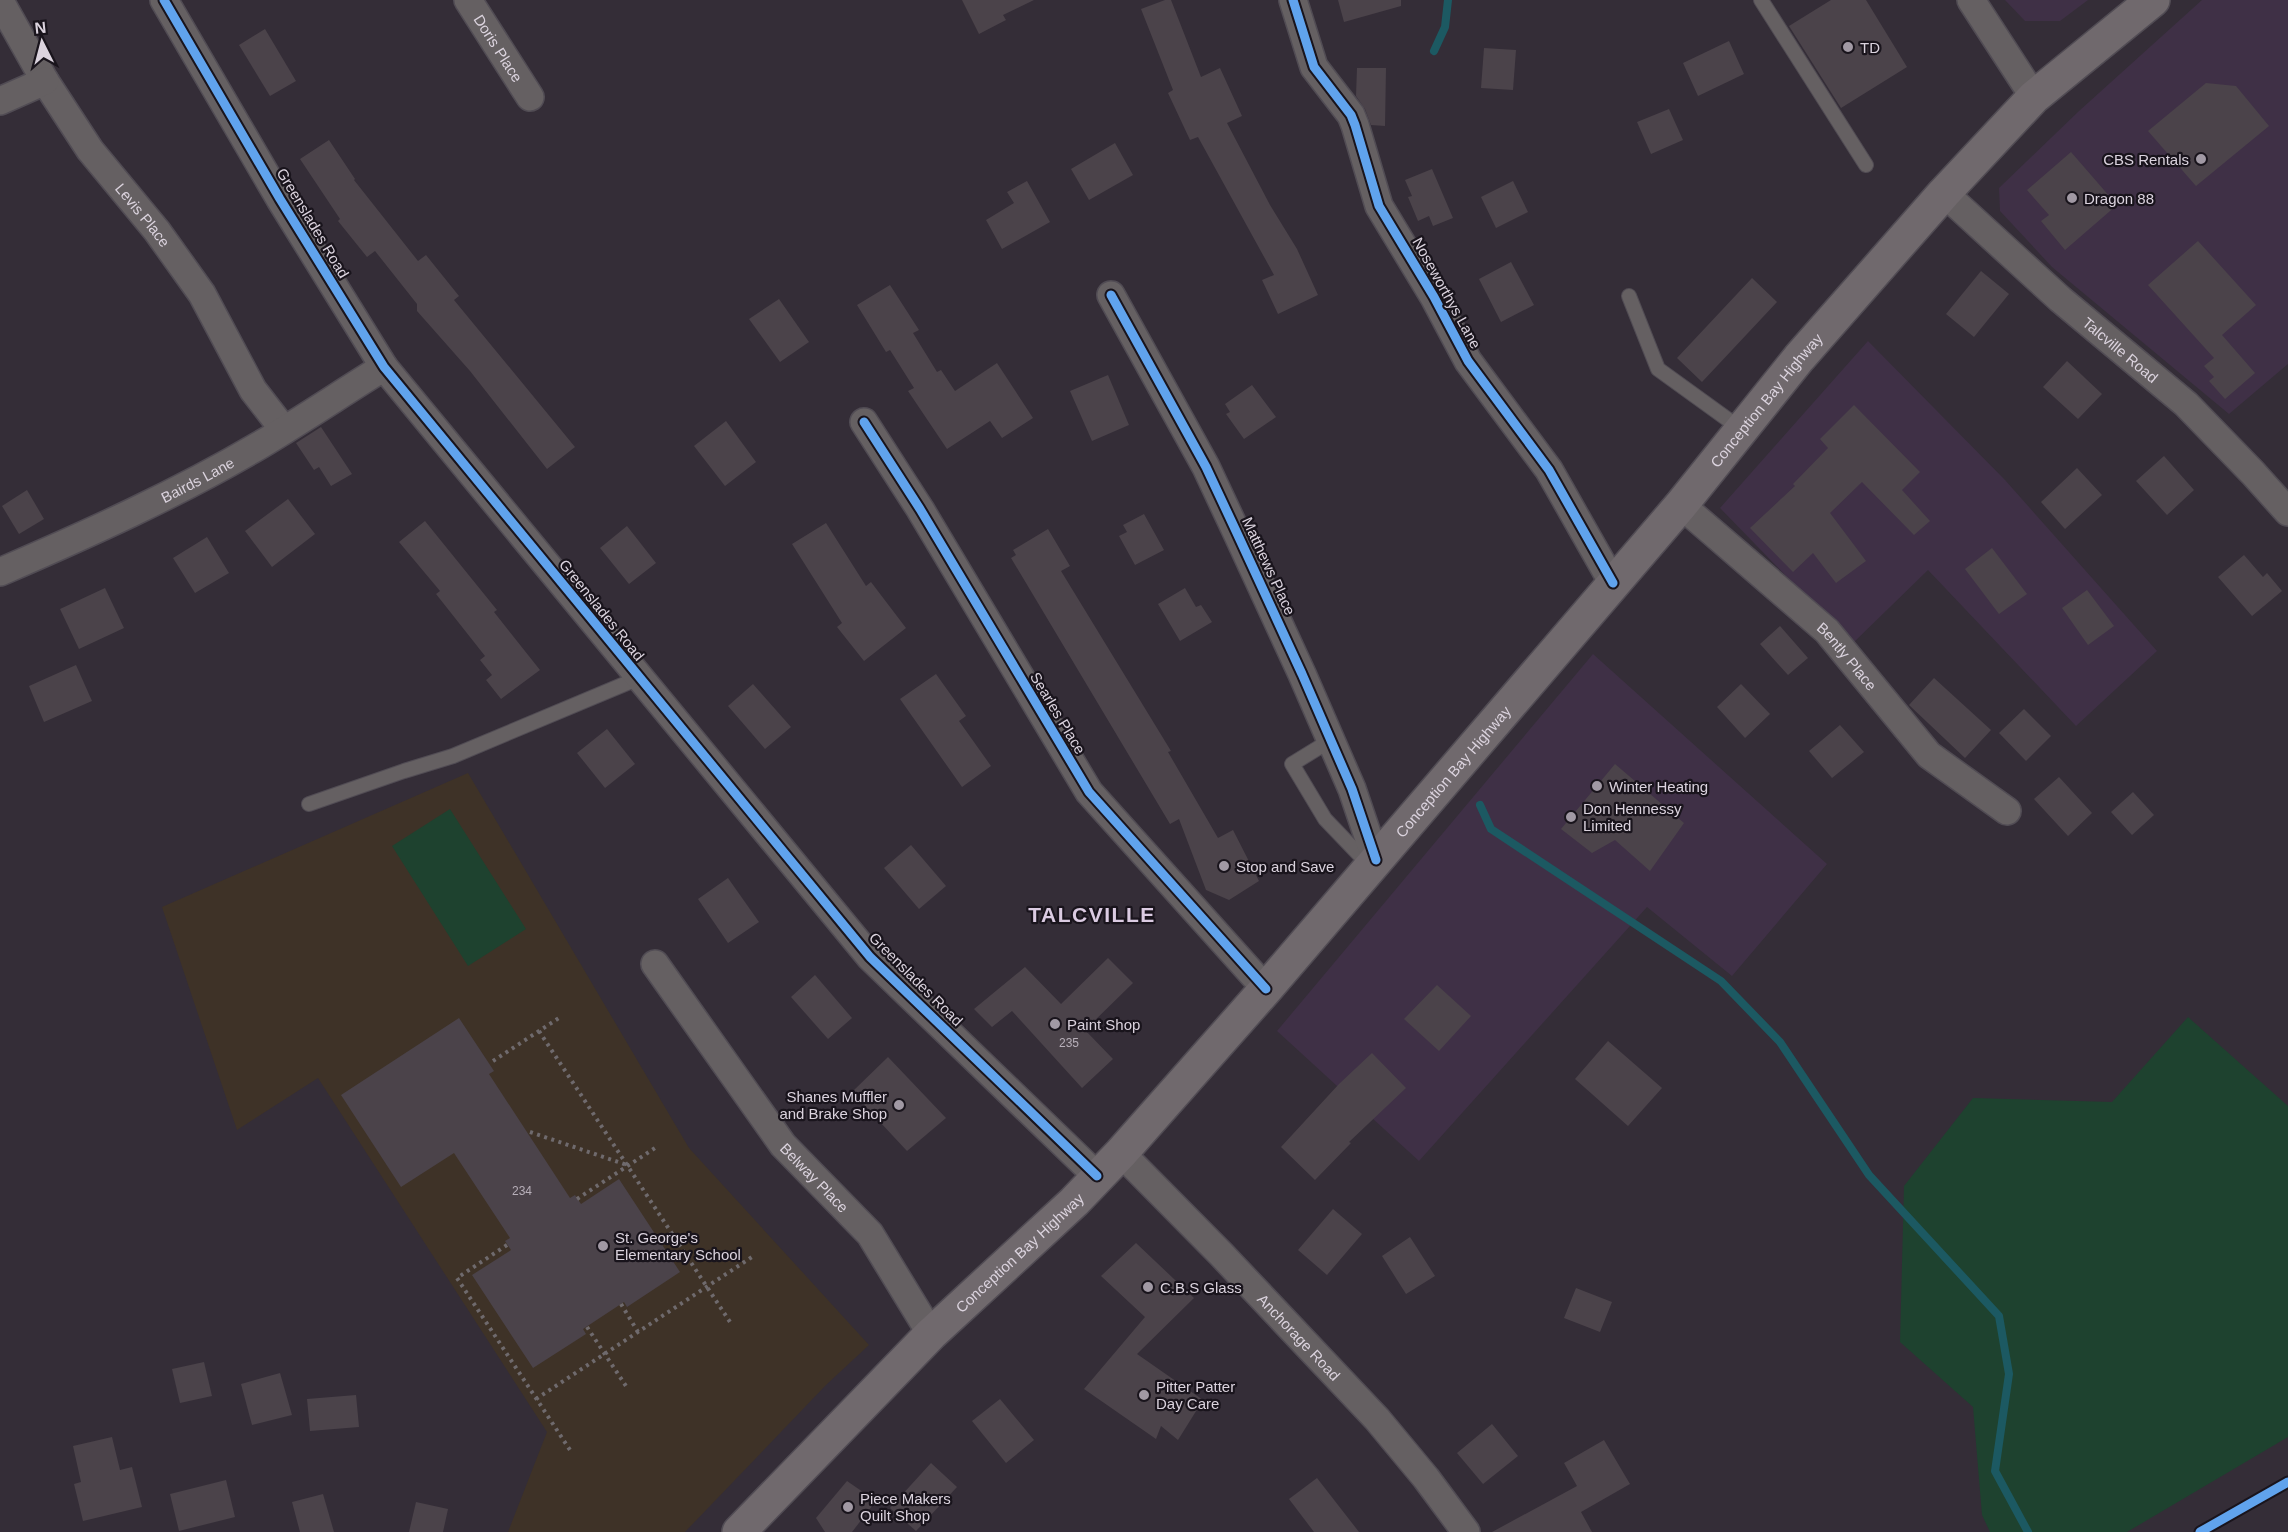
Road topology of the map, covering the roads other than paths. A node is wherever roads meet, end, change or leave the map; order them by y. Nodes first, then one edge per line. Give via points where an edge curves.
1 (164, 0) edge
2 (468, 0) edge
3 (1293, 0) edge
4 (1761, 0) edge
5 (1971, 0) edge
6 (2153, 0) edge
7 (0, 1) edge
8 (45, 81) junction
9 (531, 97) dead end
10 (2034, 97) junction
11 (0, 101) edge
12 (1866, 165) dead end
13 (1944, 193) junction
14 (1111, 295) dead end
15 (1629, 296) dead end
16 (384, 367) junction
17 (864, 422) dead end
18 (1741, 429) junction
19 (284, 430) junction
20 (1680, 505) junction
21 (2288, 512) edge
22 (0, 572) edge
23 (1613, 582) junction
24 (639, 678) junction
25 (1330, 740) junction
26 (309, 804) dead end
27 (2007, 811) dead end
28 (1373, 864) junction
29 (655, 964) dead end
30 (1266, 989) junction
31 (1121, 1153) junction
32 (1097, 1176) junction
33 (931, 1334) junction
34 (739, 1532) edge
35 (1466, 1532) edge

1 - 16 street, Greenslades Road
2 - 9 street, Doris Place
3 - 23 street, Noseworthys Lane via 1314,67 1355,125 1379,206 1468,361 1549,470
4 - 12 lane
5 - 10 street
6 - 10 main road, Conception Bay Highway
7 - 8 street, Levis Place
8 - 11 street
8 - 19 street, Levis Place via 90,150 157,231 202,294 253,390
10 - 13 main road, Conception Bay Highway
13 - 18 main road, Conception Bay Highway
13 - 21 street, Talcville Road via 2060,299 2186,404
14 - 25 street, Matthews Place via 1206,467
15 - 18 lane via 1658,369
16 - 19 street, Bairds Lane
16 - 24 street, Greenslades Road
17 - 30 street, Searles Place via 1089,792
18 - 20 main road, Conception Bay Highway
19 - 22 street, Bairds Lane via 82,537
20 - 23 main road, Conception Bay Highway
20 - 27 street, Bently Place via 1827,631 1929,756
23 - 28 main road, Conception Bay Highway
24 - 26 lane via 453,756
24 - 32 street, Greenslades Road via 870,957
25 - 28 street, Matthews Place via 1352,789
25 - 28 lane via 1292,764 1324,819
28 - 30 main road, Conception Bay Highway
29 - 33 street, Belway Place via 783,1145 870,1234
30 - 31 main road, Conception Bay Highway
31 - 32 main road, Conception Bay Highway
31 - 35 street, Anchorage Road via 1377,1419
32 - 33 main road, Conception Bay Highway
33 - 34 main road, Conception Bay Highway

